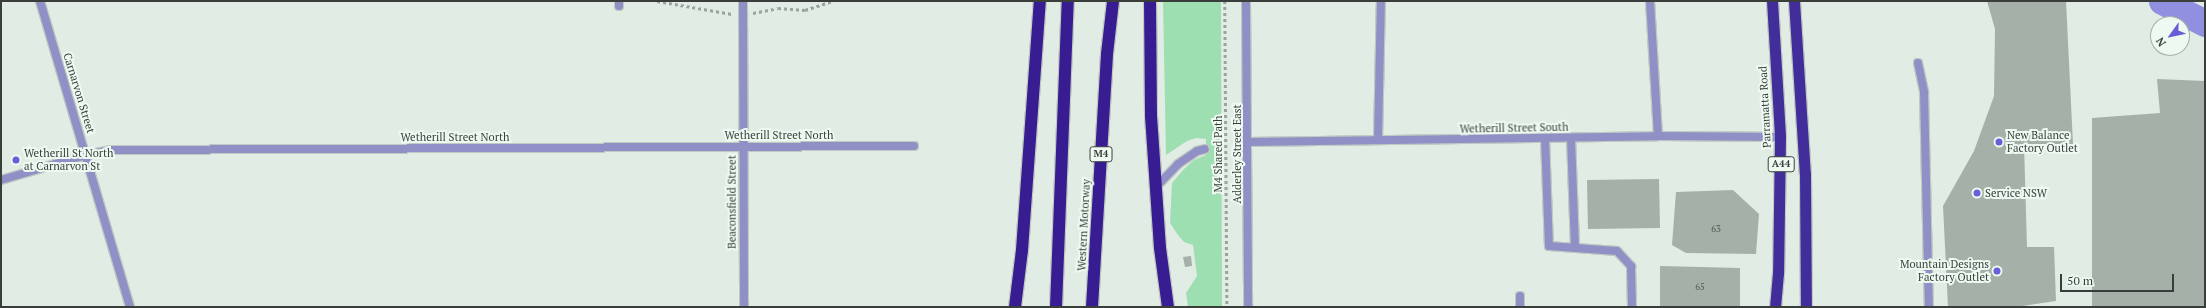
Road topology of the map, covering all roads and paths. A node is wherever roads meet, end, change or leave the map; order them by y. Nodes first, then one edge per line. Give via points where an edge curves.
1 (40, 1) edge
2 (657, 1) edge
3 (743, 1) edge
4 (833, 1) edge
5 (1040, 1) edge
6 (1068, 1) edge
7 (1113, 1) edge
8 (1150, 1) edge
9 (1225, 1) edge
10 (1246, 1) edge
11 (1381, 1) edge
12 (1650, 1) edge
13 (1772, 1) edge
14 (1794, 1) edge
15 (744, 15) junction
16 (1918, 63) dead end
17 (1658, 136) junction
18 (1780, 137) junction
19 (1545, 138) junction
20 (1571, 138) junction
21 (1378, 140) junction
22 (1248, 142) junction
23 (742, 146) junction
24 (914, 146) dead end
25 (1205, 149) dead end
26 (86, 155) junction
27 (1, 180) edge
28 (1156, 186) junction
29 (1575, 248) junction
30 (1520, 296) dead end
31 (130, 307) edge
32 (744, 307) edge
33 (1015, 307) edge
34 (1056, 307) edge
35 (1092, 307) edge
36 (1168, 307) edge
37 (1227, 307) edge
38 (1248, 307) edge
39 (1520, 307) edge
40 (1632, 307) edge
41 (1776, 307) edge
42 (1806, 307) edge
43 (1929, 307) edge

1 - 26 street, Carnarvon Street
2 - 15 path
3 - 15 street, Beaconsfield Street
4 - 15 path via 805,10 778,8
5 - 33 highway via 1022,250
6 - 34 highway
7 - 35 highway, Western Motorway / M4 via 1107,54
8 - 28 highway via 1151,116
9 - 37 path, M4 Shared Path
10 - 22 street, Adderley Street East
11 - 21 street
12 - 17 street
13 - 18 highway, Parramatta Road / A44
14 - 42 highway, A44 via 1805,174
15 - 23 street, Beaconsfield Street
16 - 43 street via 1924,92
17 - 18 street, Wetherill Street South
17 - 20 street, Wetherill Street South
18 - 41 highway, Parramatta Road / A44
19 - 20 street, Wetherill Street South
19 - 21 street, Wetherill Street South
19 - 29 street via 1549,246
20 - 29 street
21 - 22 street, Wetherill Street South
22 - 38 street, Adderley Street East
23 - 24 street, Wetherill Street North
23 - 26 street, Wetherill Street North via 112,150
23 - 32 street, Beaconsfield Street
25 - 28 street via 1197,151 1178,164
26 - 27 street, Wetherill Street North
26 - 31 street, Carnarvon Street
28 - 36 highway via 1160,248
29 - 40 street via 1617,252 1631,266
30 - 39 street

